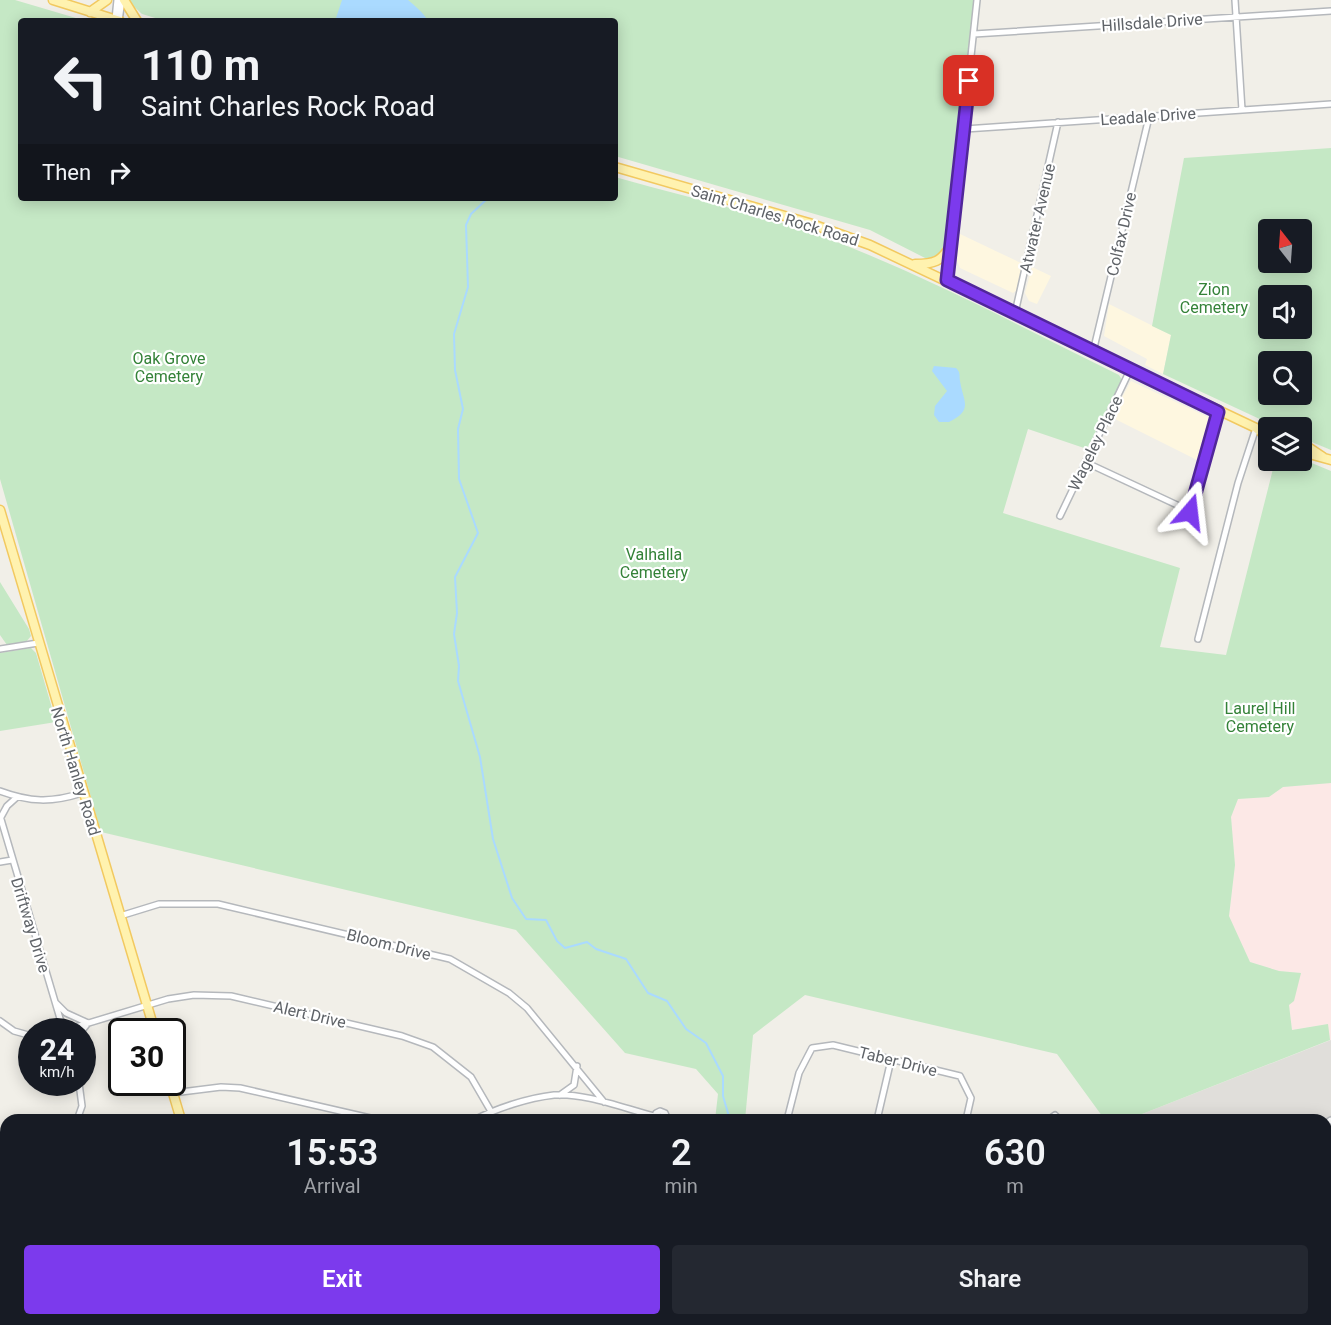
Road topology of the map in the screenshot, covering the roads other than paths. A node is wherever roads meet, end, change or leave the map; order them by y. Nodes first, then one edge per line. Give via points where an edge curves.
1 (53, 0) edge
2 (107, 0) edge
3 (117, 0) edge
4 (123, 0) edge
5 (977, 0) edge
6 (1235, 0) edge
7 (1331, 11) edge
8 (90, 12) junction
9 (1236, 17) junction
10 (111, 18) edge
11 (118, 18) edge
12 (118, 18) edge
13 (135, 18) edge
14 (974, 34) junction
15 (1331, 104) edge
16 (1242, 110) junction
17 (1149, 117) junction
18 (1058, 122) junction
19 (965, 129) junction
20 (618, 168) edge
21 (951, 245) junction
22 (914, 264) junction
23 (947, 280) junction
24 (1015, 313) junction
25 (1094, 352) junction
26 (1130, 370) junction
27 (1218, 412) junction
28 (1256, 428) joint
29 (1312, 449) edge
30 (1312, 455) edge
31 (1327, 459) edge
32 (1085, 462) junction
33 (0, 510) edge
34 (1060, 516) dead end
35 (1198, 639) dead end
36 (38, 643) junction
37 (0, 649) edge
38 (0, 791) edge
39 (82, 793) junction
40 (17, 797) junction
41 (1, 817) edge
42 (12, 860) junction
43 (0, 862) edge
44 (120, 916) junction
45 (54, 999) junction
46 (147, 1005) junction
47 (59, 1018) edge
48 (77, 1018) edge
49 (151, 1018) edge
50 (0, 1021) edge
51 (96, 1021) edge
52 (18, 1032) edge
53 (891, 1060) junction
54 (577, 1066) junction
55 (186, 1092) edge
56 (560, 1095) junction
57 (82, 1096) edge
58 (174, 1096) edge
59 (604, 1102) junction
60 (492, 1111) junction
61 (79, 1114) edge
62 (179, 1114) edge
63 (354, 1114) edge
64 (486, 1114) edge
65 (493, 1114) edge
66 (642, 1114) edge
67 (789, 1114) edge
68 (878, 1114) edge
69 (967, 1114) edge

1 - 8 main road
2 - 8 main road
3 - 11 street
4 - 12 street
4 - 13 main road
5 - 14 street
6 - 9 street
7 - 9 street, Hillsdale Drive
8 - 10 main road
9 - 14 street, Hillsdale Drive
9 - 16 street
14 - 19 street
15 - 16 street, Leadale Drive
16 - 17 street, Leadale Drive
17 - 18 street, Leadale Drive
17 - 25 street, Colfax Drive
18 - 19 street, Leadale Drive
18 - 24 street, Atwater Avenue
19 - 21 street
20 - 22 main road, Saint Charles Rock Road via 820,226
21 - 22 main road via 939,261
21 - 23 street
22 - 23 main road, Saint Charles Rock Road
23 - 24 main road, Saint Charles Rock Road
24 - 25 main road, Saint Charles Rock Road
25 - 26 main road, Saint Charles Rock Road
26 - 27 main road, Saint Charles Rock Road
26 - 32 street, Wageley Place
27 - 28 main road, Saint Charles Rock Road
27 - 32 street via 1190,512
28 - 35 street
29 - 31 main road
30 - 31 main road
32 - 34 street, Wageley Place
33 - 36 main road, North Hanley Road
36 - 37 street
36 - 39 main road, North Hanley Road
38 - 40 street
39 - 40 street via 49,802
39 - 44 main road, North Hanley Road
40 - 41 street, Driftway Drive
41 - 42 street, Driftway Drive
42 - 43 street
42 - 45 street, Driftway Drive
44 - 46 main road, North Hanley Road
44 - 54 street, Bloom Drive via 159,904 218,904 450,959 527,1008
45 - 47 street, Driftway Drive
45 - 48 street via 66,1013
46 - 49 main road, North Hanley Road
46 - 51 street, Alert Drive
46 - 60 street, Alert Drive via 183,996 231,996 421,1041 460,1065
50 - 52 street
53 - 67 street, Taber Drive via 833,1045 812,1048 799,1073
53 - 68 street
53 - 69 street, Taber Drive via 960,1076 971,1098
54 - 56 street via 574,1085
54 - 59 street, Bloom Drive
55 - 63 street via 240,1088
56 - 59 street
56 - 60 street
57 - 61 street
58 - 62 main road
59 - 66 street
60 - 64 street
60 - 65 street, Alert Drive

